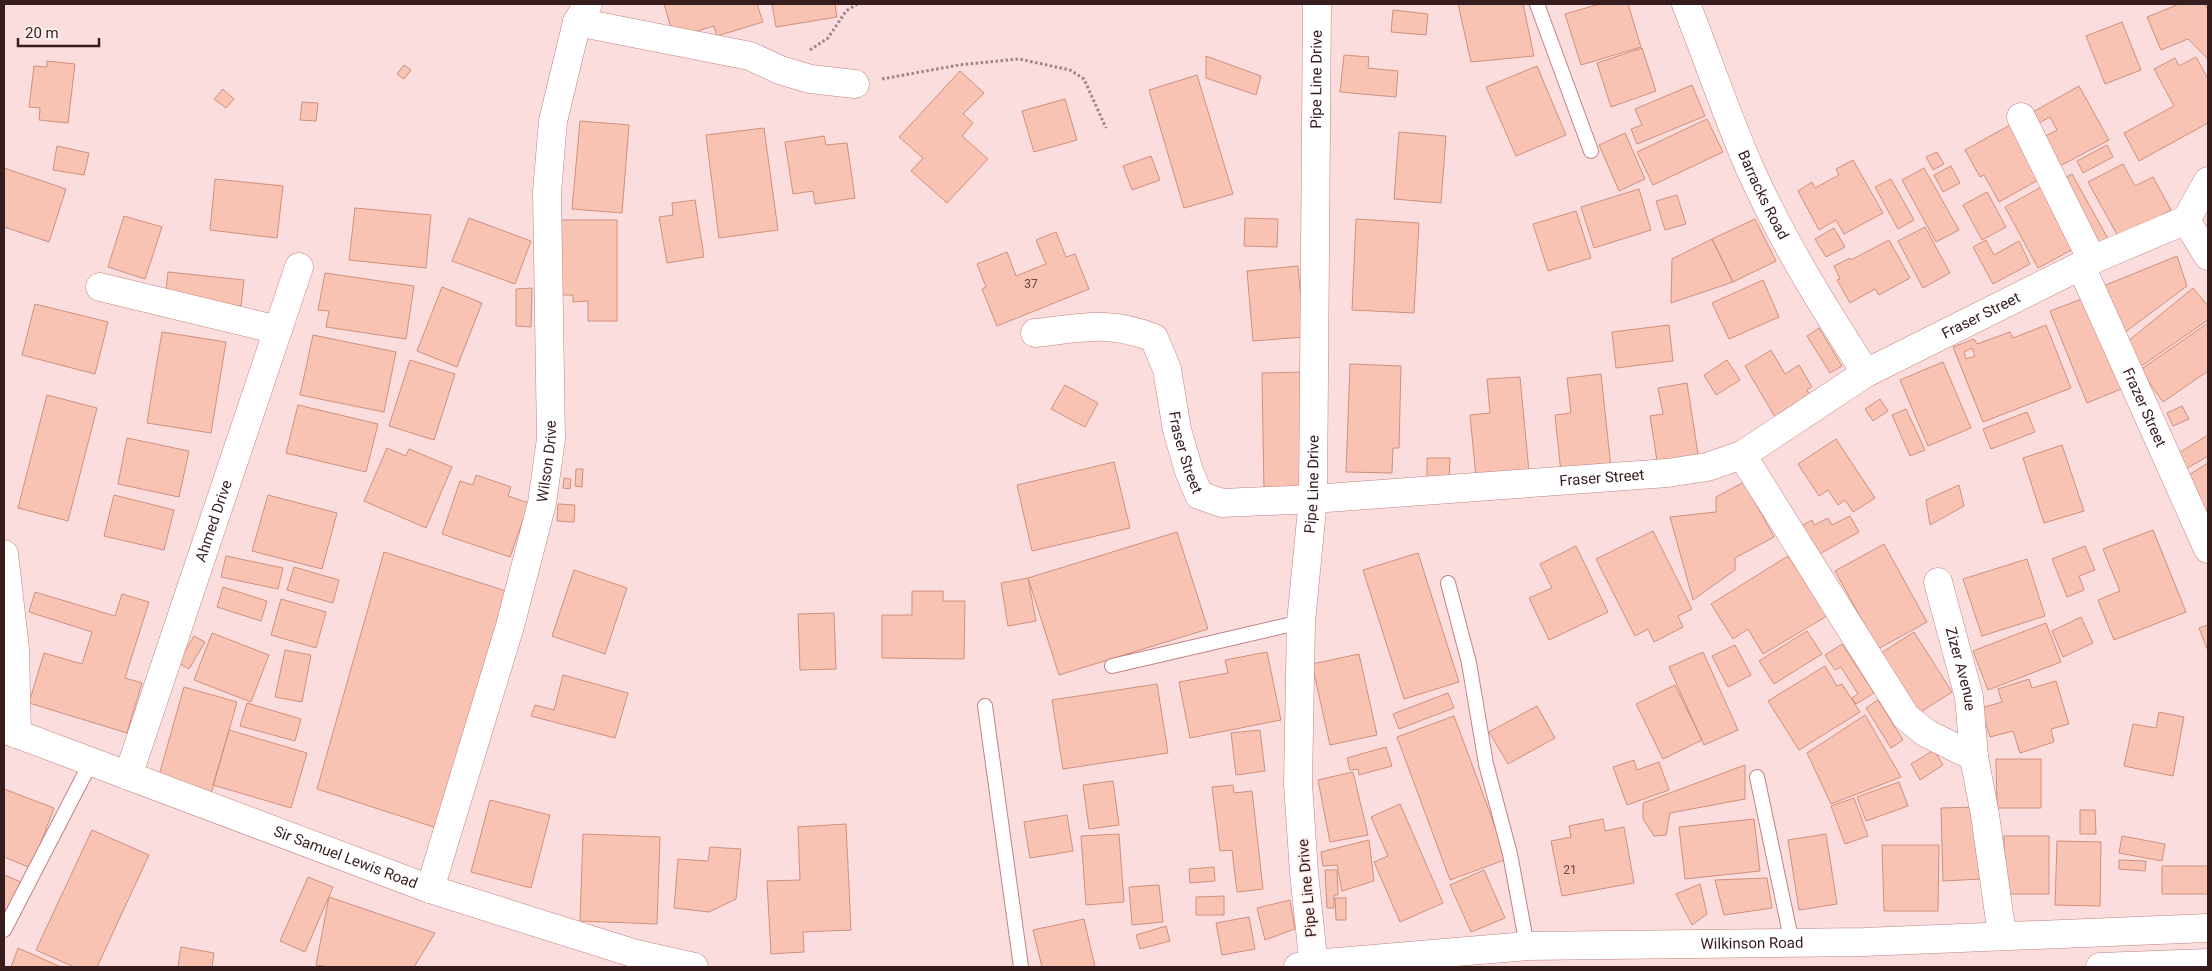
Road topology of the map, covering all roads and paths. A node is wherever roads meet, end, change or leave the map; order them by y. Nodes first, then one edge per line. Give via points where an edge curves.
1 (857, 4) edge
2 (1317, 4) edge
3 (1537, 4) edge
4 (1686, 4) edge
5 (582, 13) edge
6 (802, 51) dead end
7 (855, 84) joint
8 (2021, 117) dead end
9 (1106, 128) dead end
10 (1591, 151) dead end
11 (2208, 181) edge
12 (2186, 220) junction
13 (2208, 256) edge
14 (2087, 263) junction
15 (299, 267) dead end
16 (100, 287) dead end
17 (278, 330) junction
18 (1035, 333) dead end
19 (1866, 373) junction
20 (1742, 455) junction
21 (1313, 499) junction
22 (2208, 549) edge
23 (4, 554) edge
24 (1938, 582) dead end
25 (1448, 583) dead end
26 (1301, 622) junction
27 (1112, 666) dead end
28 (985, 706) dead end
29 (10, 731) edge
30 (1974, 756) junction
31 (91, 762) junction
32 (128, 776) junction
33 (1757, 777) dead end
34 (430, 889) junction
35 (2208, 928) edge
36 (4, 930) edge
37 (2002, 935) junction
38 (1792, 943) junction
39 (1527, 946) junction
40 (2208, 963) edge
41 (1308, 966) edge
42 (694, 967) edge
43 (1021, 967) edge
44 (2100, 967) edge

1 - 6 path via 846,11 828,38 810,50
2 - 21 street, Pipe Line Drive
3 - 10 lane
4 - 19 street, Barracks Road via 1751,170 1804,272
5 - 7 street via 750,56 810,80
5 - 34 street, Wilson Drive via 554,121 548,192 551,439 542,503 510,626
7 - 9 path via 959,65 1019,59 1070,70 1084,79
8 - 14 street, Frazer Street
11 - 12 street
12 - 13 street
12 - 14 street, Fraser Street
14 - 19 street, Fraser Street
14 - 22 street, Frazer Street
15 - 17 street, Ahmed Drive
16 - 17 street
17 - 32 street, Ahmed Drive
18 - 21 street, Fraser Street via 1103,326 1131,328 1154,338 1167,369 1177,430 1189,471 1200,495 1222,504
19 - 20 street, Fraser Street
20 - 21 street, Fraser Street via 1707,467 1668,473
20 - 30 street via 1906,717 1926,733
21 - 26 street, Pipe Line Drive
23 - 29 street via 15,649
24 - 30 street, Zizer Avenue via 1969,696
25 - 39 lane via 1469,663 1486,764 1510,854
26 - 27 lane
26 - 41 street, Pipe Line Drive via 1298,784
28 - 43 lane
29 - 31 street, Sir Samuel Lewis Road
30 - 37 street, Zizer Avenue
31 - 32 street, Sir Samuel Lewis Road
31 - 36 lane
32 - 34 street, Sir Samuel Lewis Road
33 - 38 lane
34 - 42 street, Sir Samuel Lewis Road via 636,954
35 - 37 street, Wilkinson Road
37 - 38 street, Wilkinson Road
38 - 39 street, Wilkinson Road
39 - 41 street, Wilkinson Road
40 - 44 street

